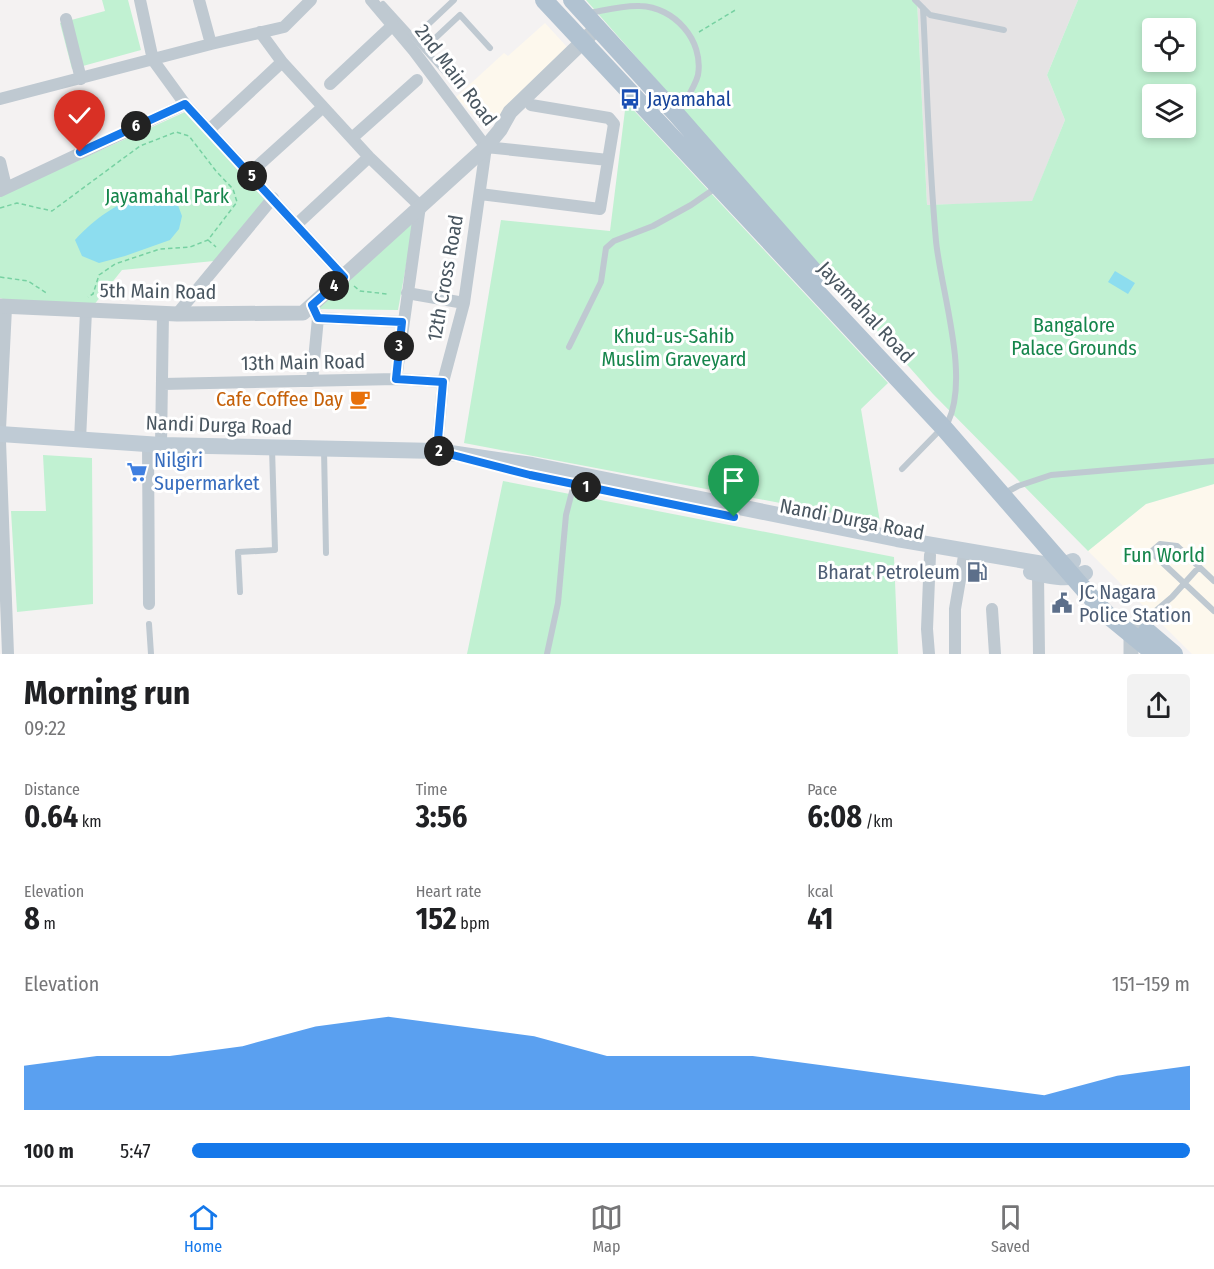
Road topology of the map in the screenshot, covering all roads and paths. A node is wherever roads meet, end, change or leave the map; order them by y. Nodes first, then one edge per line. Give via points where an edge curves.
1 (140, 0) edge
2 (199, 0) edge
3 (311, 0) edge
4 (454, 0) edge
5 (544, 0) edge
6 (572, 0) edge
7 (915, 0) edge
8 (377, 2) edge
9 (923, 8) junction
10 (736, 9) dead end
11 (66, 19) dead end
12 (393, 25) junction
13 (596, 25) junction
14 (1004, 30) dead end
15 (260, 32) junction
16 (691, 37) junction
17 (211, 44) junction
18 (420, 45) junction
19 (586, 45) junction
20 (490, 48) dead end
21 (153, 60) junction
22 (282, 62) junction
23 (81, 79) junction
24 (417, 80) dead end
25 (454, 82) dead end
26 (330, 84) dead end
27 (0, 99) edge
28 (185, 104) junction
29 (531, 105) junction
30 (323, 106) junction
31 (677, 115) junction
32 (209, 130) junction
33 (500, 130) junction
34 (352, 138) junction
35 (486, 147) junction
36 (369, 157) junction
37 (608, 160) junction
38 (0, 162) edge
39 (250, 173) junction
40 (719, 186) junction
41 (3, 189) edge
42 (480, 194) junction
43 (273, 198) junction
44 (420, 206) junction
45 (0, 208) edge
46 (297, 224) junction
47 (0, 277) edge
48 (344, 277) junction
49 (407, 293) junction
50 (387, 294) dead end
51 (49, 295) dead end
52 (464, 303) junction
53 (84, 305) junction
54 (3, 307) edge
55 (315, 312) junction
56 (170, 314) junction
57 (402, 322) junction
58 (569, 347) dead end
59 (396, 379) junction
60 (312, 381) junction
61 (443, 382) junction
62 (163, 384) junction
63 (945, 424) junction
64 (0, 429) edge
65 (0, 434) edge
66 (80, 440) junction
67 (0, 441) edge
68 (154, 445) junction
69 (272, 447) junction
70 (324, 448) junction
71 (437, 451) junction
72 (1214, 462) edge
73 (902, 469) dead end
74 (574, 484) junction
75 (1005, 493) junction
76 (326, 553) dead end
77 (930, 555) junction
78 (964, 555) junction
79 (1199, 567) junction
80 (1074, 569) junction
81 (1038, 574) junction
82 (1214, 581) edge
83 (1184, 583) junction
84 (240, 592) dead end
85 (149, 604) dead end
86 (992, 609) dead end
87 (1214, 611) edge
88 (149, 624) dead end
89 (4, 632) edge
90 (1142, 639) edge
91 (8, 654) edge
92 (151, 654) edge
93 (547, 654) edge
94 (929, 654) edge
95 (955, 654) edge
96 (995, 654) edge
97 (1039, 654) edge
98 (1174, 654) edge

1 - 21 street
2 - 17 street
3 - 15 street via 284,27
4 - 18 lane via 418,33
5 - 19 main road, Jayamahal Road
6 - 13 main road, Jayamahal Road
7 - 9 lane
8 - 12 street, 2nd Main Road
8 - 18 lane
9 - 14 lane via 936,17
9 - 63 lane via 936,240 956,372 954,406
10 - 16 path
11 - 23 street
12 - 18 street, 2nd Main Road
12 - 26 street
13 - 16 lane via 633,6 652,7 676,20
13 - 19 street
13 - 31 main road, Jayamahal Road
15 - 17 street
15 - 22 street
16 - 31 lane via 698,60 697,78
17 - 21 street
18 - 20 lane via 429,44 460,15
18 - 25 lane
18 - 35 street, 2nd Main Road
19 - 29 street, 5th Main Road
19 - 33 street, 5th Main Road via 510,112
19 - 40 main road, Jayamahal Road
21 - 23 street
21 - 28 street
22 - 30 street
22 - 32 street
23 - 27 street
24 - 34 street
28 - 32 street
28 - 41 street
29 - 33 street, 5th Main Road
29 - 37 street via 609,118 614,124
30 - 34 street
30 - 39 street
31 - 63 main road, Jayamahal Road
32 - 39 street
33 - 35 street, 5th Main Road
34 - 36 street
35 - 37 street
35 - 42 street, 12th Cross Road
35 - 44 street, 5th Main Road
36 - 44 street
36 - 46 street
37 - 42 street via 600,209
38 - 41 street
39 - 43 street
40 - 58 lane via 653,226 606,248 601,282
40 - 63 main road, Jayamahal Road
42 - 52 street, 12th Cross Road
43 - 46 street
43 - 56 street
44 - 48 street, 5th Main Road
44 - 49 street
45 - 53 path via 16,203 52,211 140,146 176,132 189,136 233,189 237,202 208,240 190,247 160,249 115,264 99,275 93,294
46 - 48 street
47 - 51 path via 28,281
48 - 50 path via 360,291
48 - 55 street, 5th Main Road
49 - 52 street
49 - 57 street
52 - 61 street, 12th Cross Road
53 - 54 street, 5th Main Road
53 - 56 street, 5th Main Road
53 - 66 street
54 - 64 street
55 - 56 street, 5th Main Road
55 - 57 street, 5th Main Road
55 - 60 street
56 - 62 street
57 - 59 street
59 - 60 street, 13th Main Road
59 - 61 street, 13th Main Road
60 - 62 street, 13th Main Road
61 - 71 street, 12th Cross Road
62 - 68 street
63 - 73 lane
63 - 75 main road, Jayamahal Road
65 - 66 main road, Nandi Durga Road
66 - 68 main road, Nandi Durga Road
67 - 89 street
68 - 69 main road, Nandi Durga Road
68 - 85 street
69 - 70 main road, Nandi Durga Road
69 - 84 lane via 275,550 238,552
70 - 71 main road, Nandi Durga Road
70 - 76 lane
71 - 74 main road, Nandi Durga Road
71 - 78 main road, Nandi Durga Road via 532,465
72 - 75 lane via 1052,475
74 - 77 main road, Nandi Durga Road
74 - 93 lane via 566,515 558,603
75 - 80 main road, Jayamahal Road
77 - 78 main road, Nandi Durga Road
77 - 94 street
78 - 80 main road, Nandi Durga Road
78 - 81 main road, Nandi Durga Road
78 - 95 street via 955,609
79 - 82 lane
79 - 83 lane
79 - 83 lane via 1177,546 1160,544 1151,552
80 - 81 main road, Nandi Durga Road
80 - 90 main road, Jayamahal Road via 1110,617
81 - 97 street
83 - 87 lane
83 - 90 lane via 1152,614
86 - 96 street
88 - 92 lane
89 - 91 street
90 - 98 main road, Jayamahal Road

